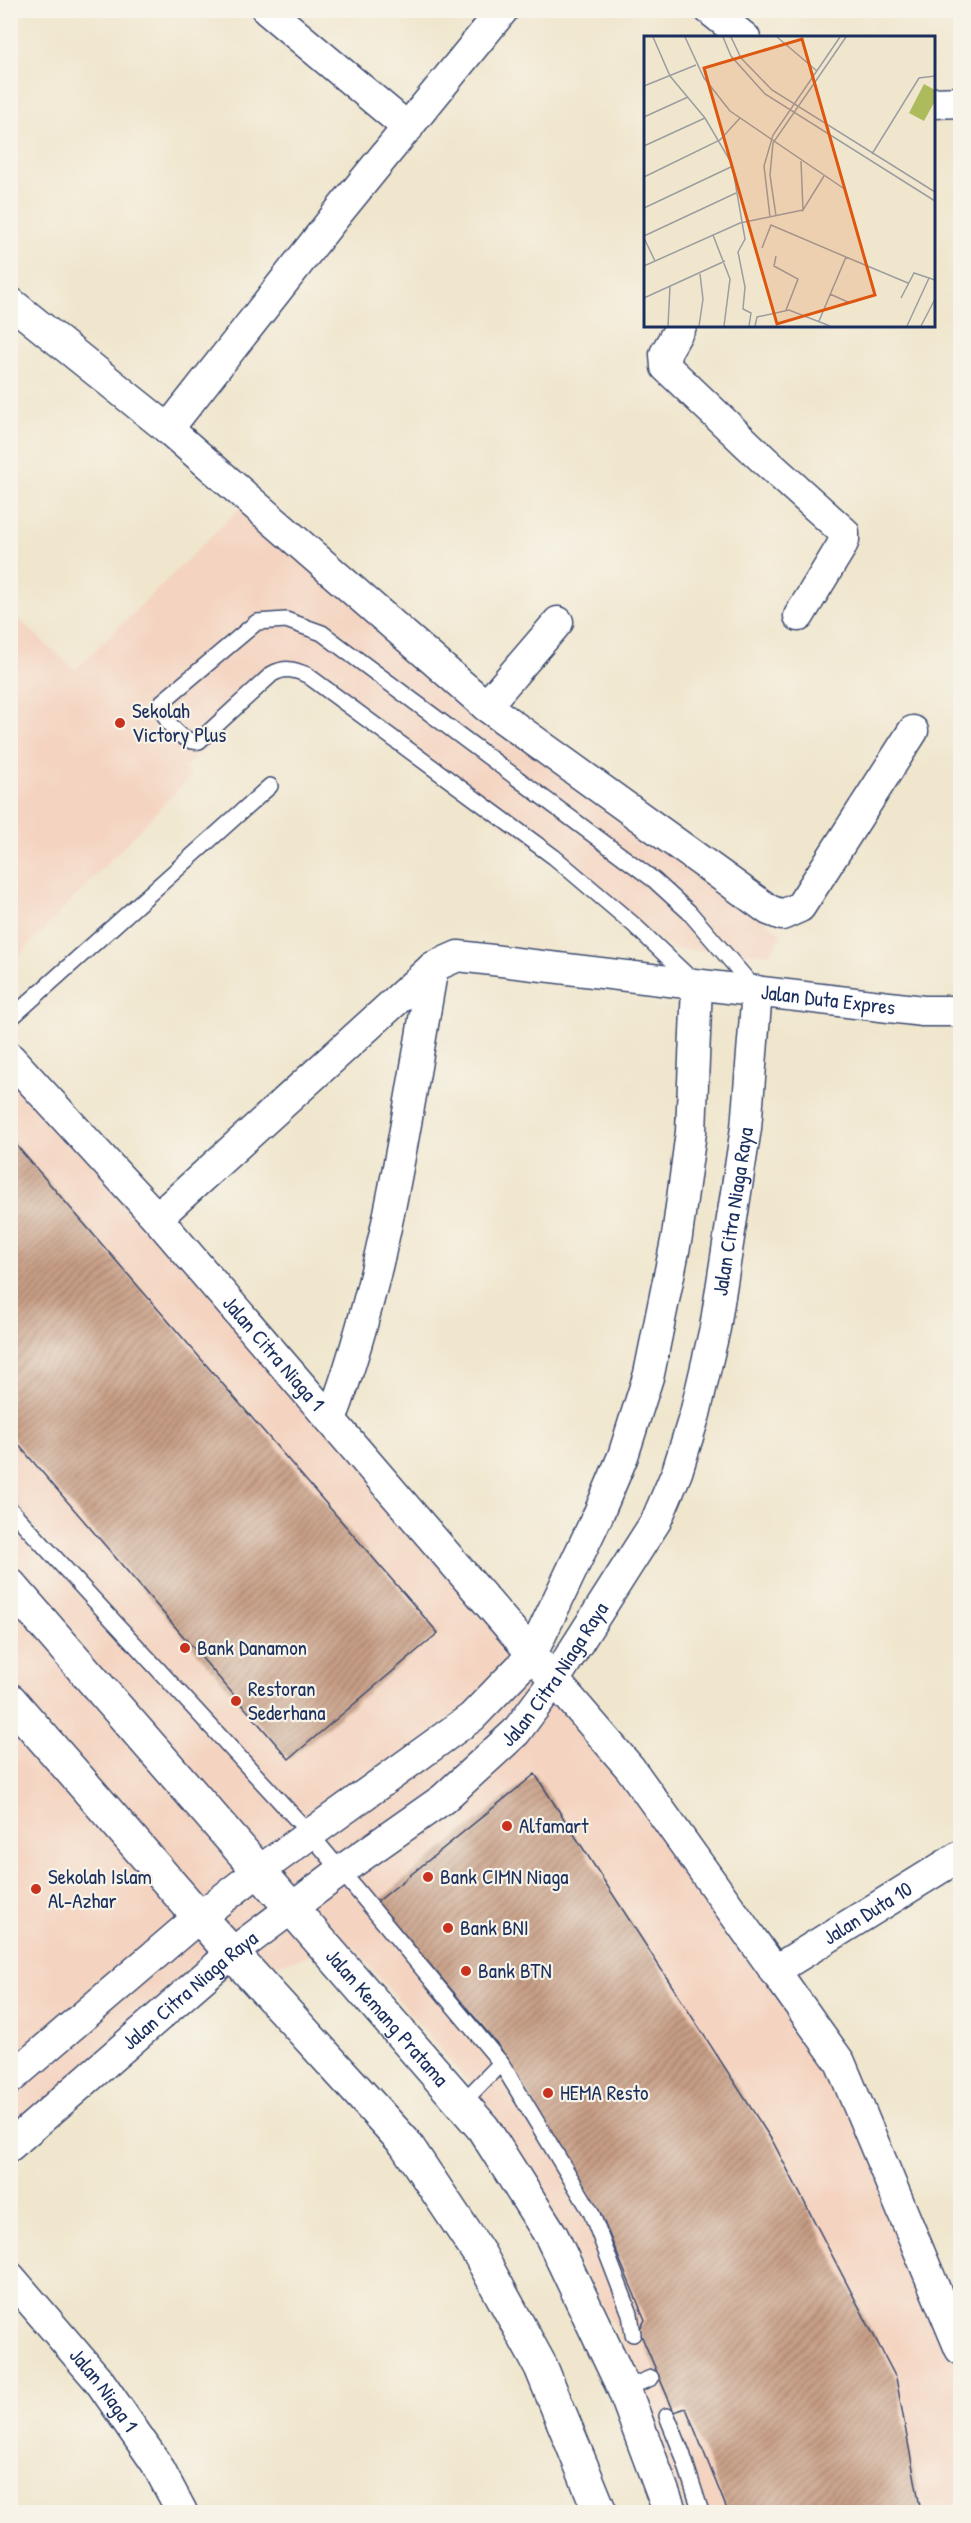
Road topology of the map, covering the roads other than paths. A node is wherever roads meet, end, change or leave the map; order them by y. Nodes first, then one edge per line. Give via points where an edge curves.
1 (267, 10) edge
2 (503, 10) edge
3 (710, 10) edge
4 (742, 36) edge
5 (960, 102) edge
6 (935, 103) edge
7 (408, 128) junction
8 (10, 302) edge
9 (680, 327) edge
10 (168, 429) junction
11 (799, 616) dead end
12 (558, 622) dead end
13 (486, 706) junction
14 (913, 731) dead end
15 (270, 786) dead end
16 (433, 967) junction
17 (697, 985) junction
18 (757, 991) junction
19 (960, 1011) edge
20 (10, 1019) edge
21 (10, 1058) edge
22 (157, 1218) junction
23 (331, 1420) junction
24 (10, 1509) edge
25 (10, 1585) edge
26 (531, 1656) junction
27 (554, 1681) junction
28 (10, 1700) edge
29 (311, 1835) junction
30 (960, 1857) edge
31 (342, 1870) junction
32 (258, 1871) junction
33 (292, 1908) junction
34 (199, 1917) junction
35 (232, 1953) junction
36 (774, 1971) junction
37 (501, 2063) junction
38 (10, 2079) edge
39 (461, 2104) junction
40 (10, 2146) edge
41 (10, 2277) edge
42 (633, 2334) dead end
43 (960, 2349) edge
44 (667, 2416) dead end
45 (182, 2512) edge
46 (600, 2512) edge
47 (670, 2512) edge
48 (701, 2512) edge

1 - 7 street
2 - 7 street
3 - 4 street
5 - 6 street
7 - 10 street
8 - 10 street
9 - 11 street via 665,354 666,367 844,532 841,547
10 - 13 street
12 - 13 street
13 - 14 street via 768,910 782,915 800,907
15 - 20 lane
16 - 17 street, Jalan Duta Expres via 458,956
16 - 22 street
16 - 23 street via 381,1257 353,1364
17 - 18 street, Jalan Duta Expres
17 - 18 lane via 555,857 307,675 283,669 272,674 194,742 165,721 162,702 257,622 286,620 322,633 654,880 689,912
17 - 26 street, Jalan Citra Niaga Raya via 691,1132 677,1236 649,1374 623,1456
18 - 19 street, Jalan Duta Expres via 923,1011
18 - 27 street, Jalan Citra Niaga Raya via 746,1128 715,1328 695,1414 656,1521
21 - 22 street, Jalan Citra Niaga 1
22 - 23 street, Jalan Citra Niaga 1
23 - 26 street, Jalan Citra Niaga 1
24 - 29 lane
25 - 32 street, Jalan Kemang Pratama
26 - 27 street, Jalan Citra Niaga 1
26 - 29 street, Jalan Citra Niaga Raya via 472,1718
27 - 31 street, Jalan Citra Niaga Raya via 516,1732 443,1799
27 - 36 street, Jalan Citra Niaga 1 via 630,1768
28 - 34 street
29 - 31 lane
29 - 32 street, Jalan Citra Niaga Raya
30 - 36 street, Jalan Duta 10
31 - 33 street, Jalan Citra Niaga Raya
31 - 37 lane
32 - 33 street, Jalan Kemang Pratama
32 - 34 street, Jalan Citra Niaga Raya
33 - 35 street, Jalan Citra Niaga Raya
33 - 39 street, Jalan Kemang Pratama
34 - 35 street
34 - 38 street, Jalan Citra Niaga Raya
35 - 40 street, Jalan Citra Niaga Raya
35 - 46 street via 405,2143 480,2255 541,2367
36 - 43 street, Jalan Citra Niaga 1 via 840,2062
37 - 39 lane
37 - 42 lane via 591,2212 630,2314
39 - 47 street, Jalan Kemang Pratama via 483,2128 552,2237 638,2384
41 - 45 street, Jalan Niaga 1 via 100,2382 156,2463
44 - 48 lane

